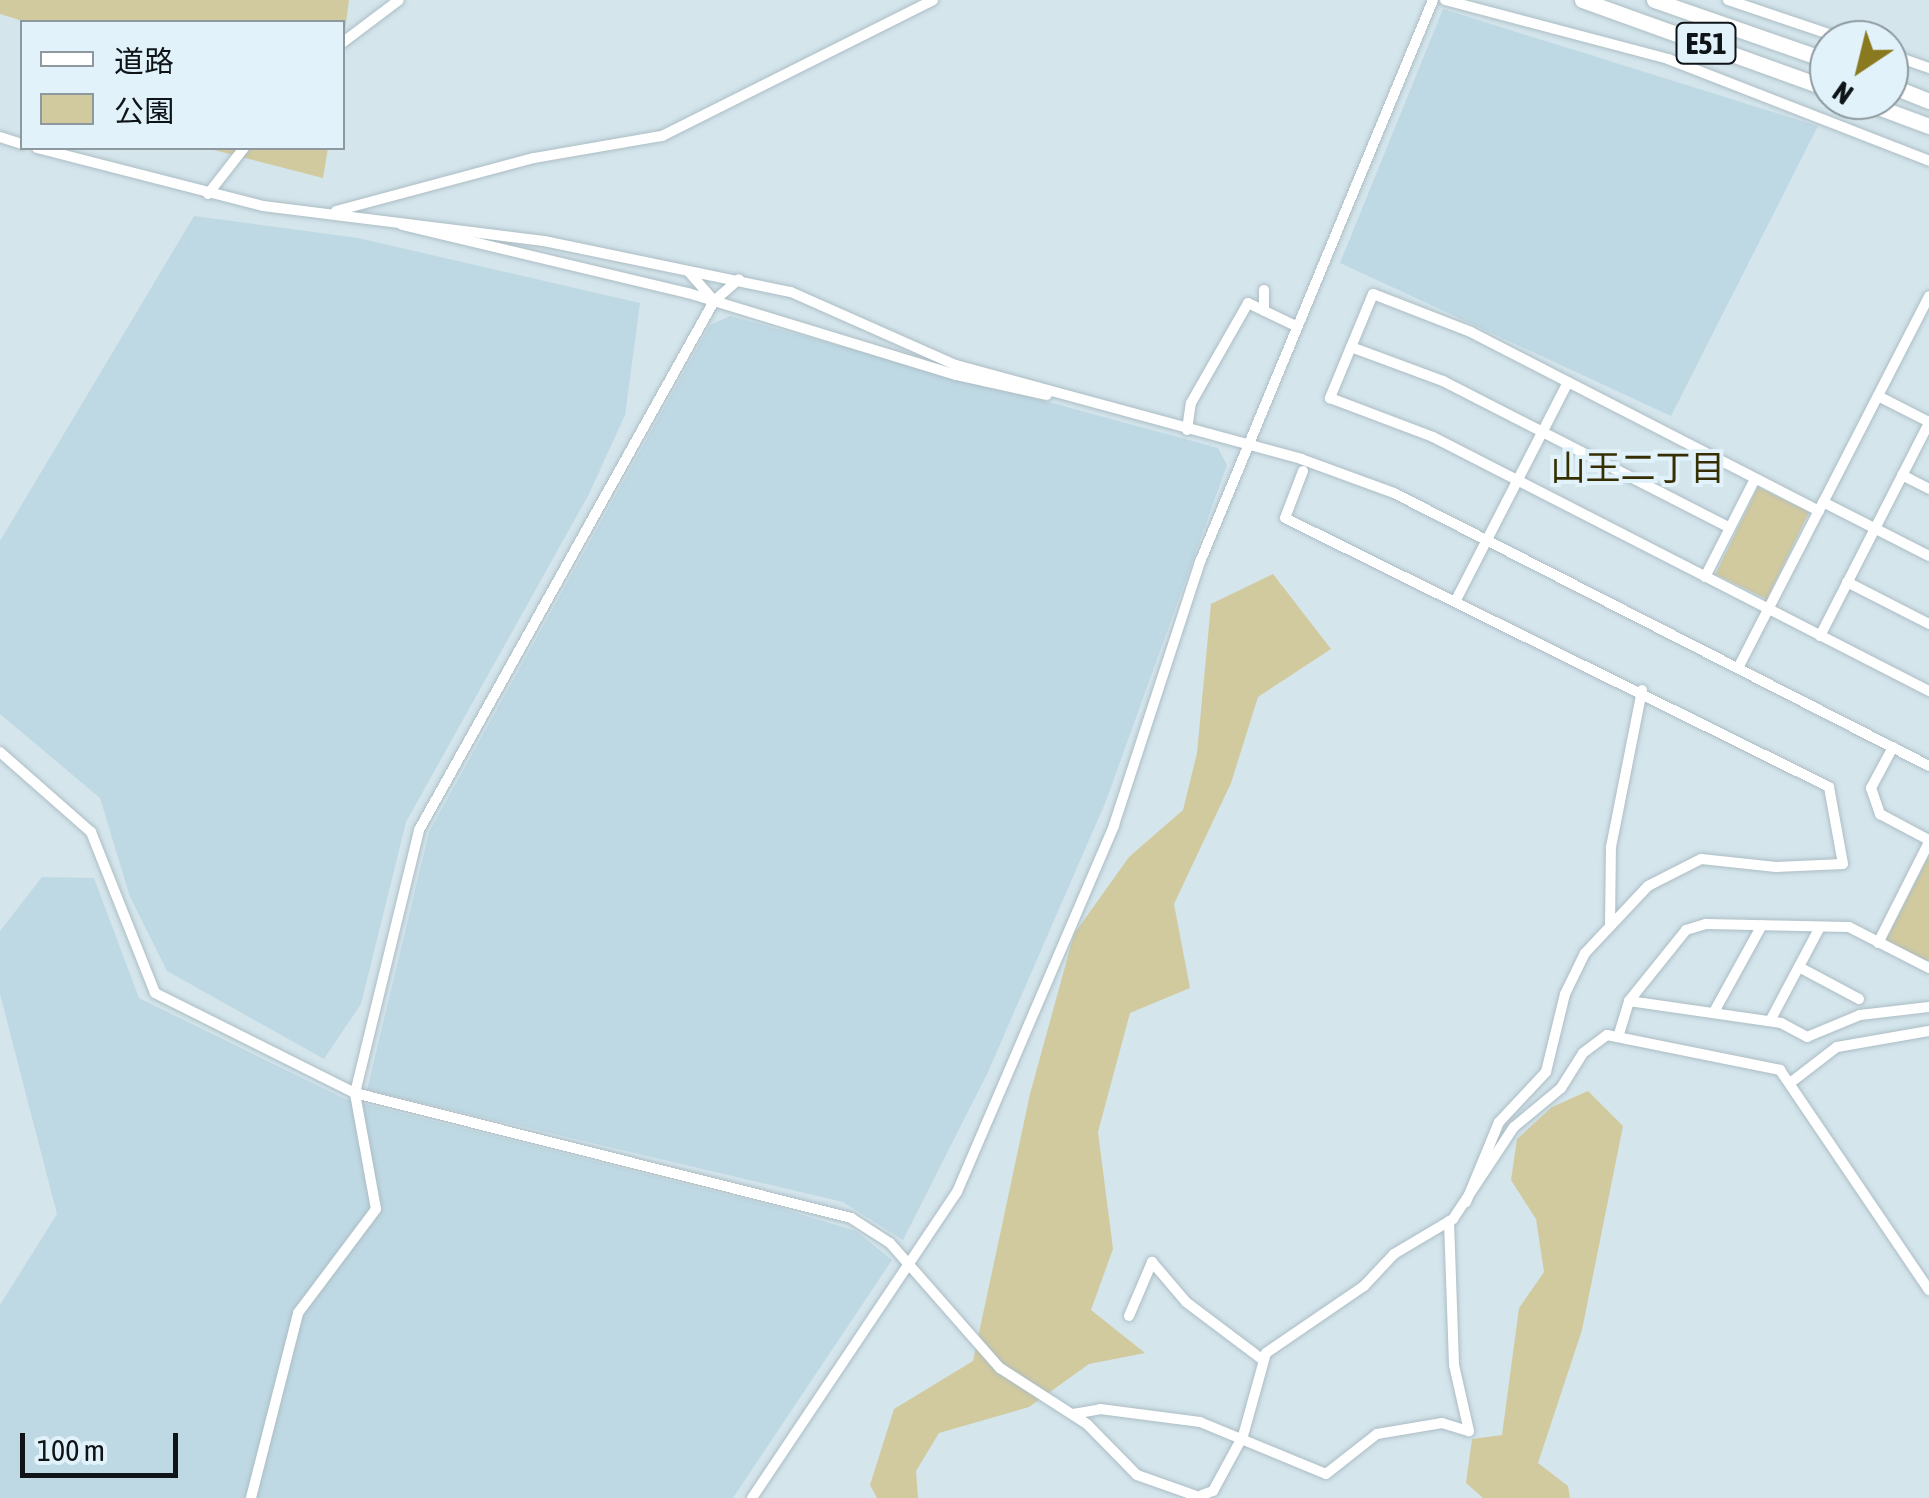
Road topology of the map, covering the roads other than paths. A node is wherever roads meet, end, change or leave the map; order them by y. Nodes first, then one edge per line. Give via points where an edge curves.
1 (399, 0) edge
2 (933, 0) edge
3 (1433, 0) edge
4 (1445, 0) edge
5 (1582, 0) edge
6 (1654, 0) edge
7 (1728, 0) edge
8 (1809, 27) edge
9 (345, 41) edge
10 (1809, 55) edge
11 (1809, 82) edge
12 (44, 150) edge
13 (242, 150) edge
14 (1929, 161) edge
15 (208, 194) junction
16 (325, 214) junction
17 (366, 217) junction
18 (684, 268) junction
19 (739, 279) junction
20 (1264, 290) dead end
21 (1929, 296) edge
22 (714, 301) junction
23 (1264, 311) junction
24 (1296, 326) junction
25 (1351, 346) junction
26 (1568, 382) junction
27 (1058, 396) junction
28 (1878, 396) junction
29 (1929, 423) edge
30 (1187, 430) junction
31 (1544, 431) junction
32 (1246, 446) junction
33 (1303, 472) dead end
34 (1902, 476) junction
35 (1755, 478) junction
36 (1518, 481) junction
37 (1929, 489) edge
38 (1821, 506) junction
39 (1730, 528) junction
40 (1875, 528) junction
41 (1487, 540) junction
42 (1929, 556) edge
43 (1705, 576) junction
44 (1848, 582) junction
45 (1456, 600) junction
46 (1768, 609) junction
47 (1929, 624) edge
48 (1820, 636) junction
49 (1738, 668) junction
50 (1642, 690) junction
51 (1929, 692) edge
52 (1893, 747) junction
53 (0, 752) edge
54 (1929, 766) edge
55 (1929, 841) edge
56 (1610, 925) junction
57 (1762, 925) junction
58 (1820, 927) junction
59 (1878, 942) junction
60 (1799, 967) junction
61 (1929, 969) edge
62 (1929, 977) edge
63 (1859, 999) dead end
64 (1629, 1001) junction
65 (1929, 1008) edge
66 (1714, 1012) junction
67 (1770, 1021) junction
68 (1929, 1031) edge
69 (1618, 1034) junction
70 (1790, 1083) junction
71 (354, 1094) junction
72 (1466, 1202) junction
73 (1449, 1221) junction
74 (911, 1267) junction
75 (1929, 1290) edge
76 (1129, 1316) dead end
77 (1263, 1360) junction
78 (1073, 1414) junction
79 (1243, 1436) junction
80 (1202, 1497) edge
81 (252, 1498) edge
82 (752, 1498) edge

1 - 9 street
2 - 16 street via 662,136 534,158
3 - 24 street
4 - 14 street via 1668,59
5 - 11 highway, E51
6 - 10 highway, E51
7 - 8 street
12 - 15 street
13 - 15 street
15 - 16 street
16 - 17 street
17 - 18 street
17 - 22 street
18 - 19 street
18 - 22 street
19 - 22 street
19 - 27 street via 810,299 913,350
20 - 23 street
21 - 28 street
22 - 27 street via 956,375
22 - 71 street via 419,830
23 - 24 street
23 - 30 street via 1248,303 1191,403
24 - 32 street
25 - 26 street via 1372,294 1471,332
25 - 31 street via 1444,381
25 - 36 street via 1330,398 1432,436
26 - 31 street
26 - 35 street
27 - 30 street
28 - 29 street
28 - 38 street
29 - 34 street
30 - 32 street
31 - 36 street
31 - 39 street
32 - 41 street via 1355,477
32 - 74 street via 1182,610 1114,825 957,1192
33 - 45 street via 1285,518
34 - 37 street
34 - 40 street
35 - 38 street
35 - 39 street
36 - 41 street
36 - 43 street
38 - 40 street
38 - 46 street
39 - 43 street
40 - 42 street
40 - 44 street
41 - 45 street
41 - 49 street
43 - 46 street
44 - 47 street
44 - 48 street
45 - 50 street
46 - 48 street
46 - 49 street
48 - 51 street
49 - 52 street
50 - 56 street via 1611,846
50 - 56 street via 1829,787 1843,864 1776,867 1701,859 1648,886
52 - 54 street
52 - 55 street via 1871,788 1880,814
53 - 71 street via 91,832 154,993
55 - 59 street
56 - 72 street via 1575,969 1546,1072 1499,1122
57 - 58 street
57 - 64 street via 1686,930
57 - 66 street
58 - 59 street via 1850,927
58 - 60 street
59 - 61 street
60 - 63 street
60 - 67 street
61 - 62 street
64 - 66 street
64 - 69 street
65 - 67 street via 1860,1015 1807,1036
66 - 67 street
68 - 70 street via 1836,1047
69 - 70 street via 1772,1064
69 - 72 street via 1597,1038 1561,1088 1514,1127
70 - 75 street
71 - 74 street via 834,1212 867,1226
71 - 81 street via 376,1208 298,1313
72 - 73 street
73 - 77 street via 1394,1254 1364,1286 1276,1344
73 - 79 street via 1454,1365 1469,1431 1442,1423 1376,1434 1326,1474
74 - 78 street via 1000,1368
74 - 82 street
76 - 77 street via 1152,1262 1186,1302
77 - 79 street
78 - 79 street via 1100,1409 1200,1422
78 - 80 street via 1137,1475
79 - 80 street via 1213,1491

